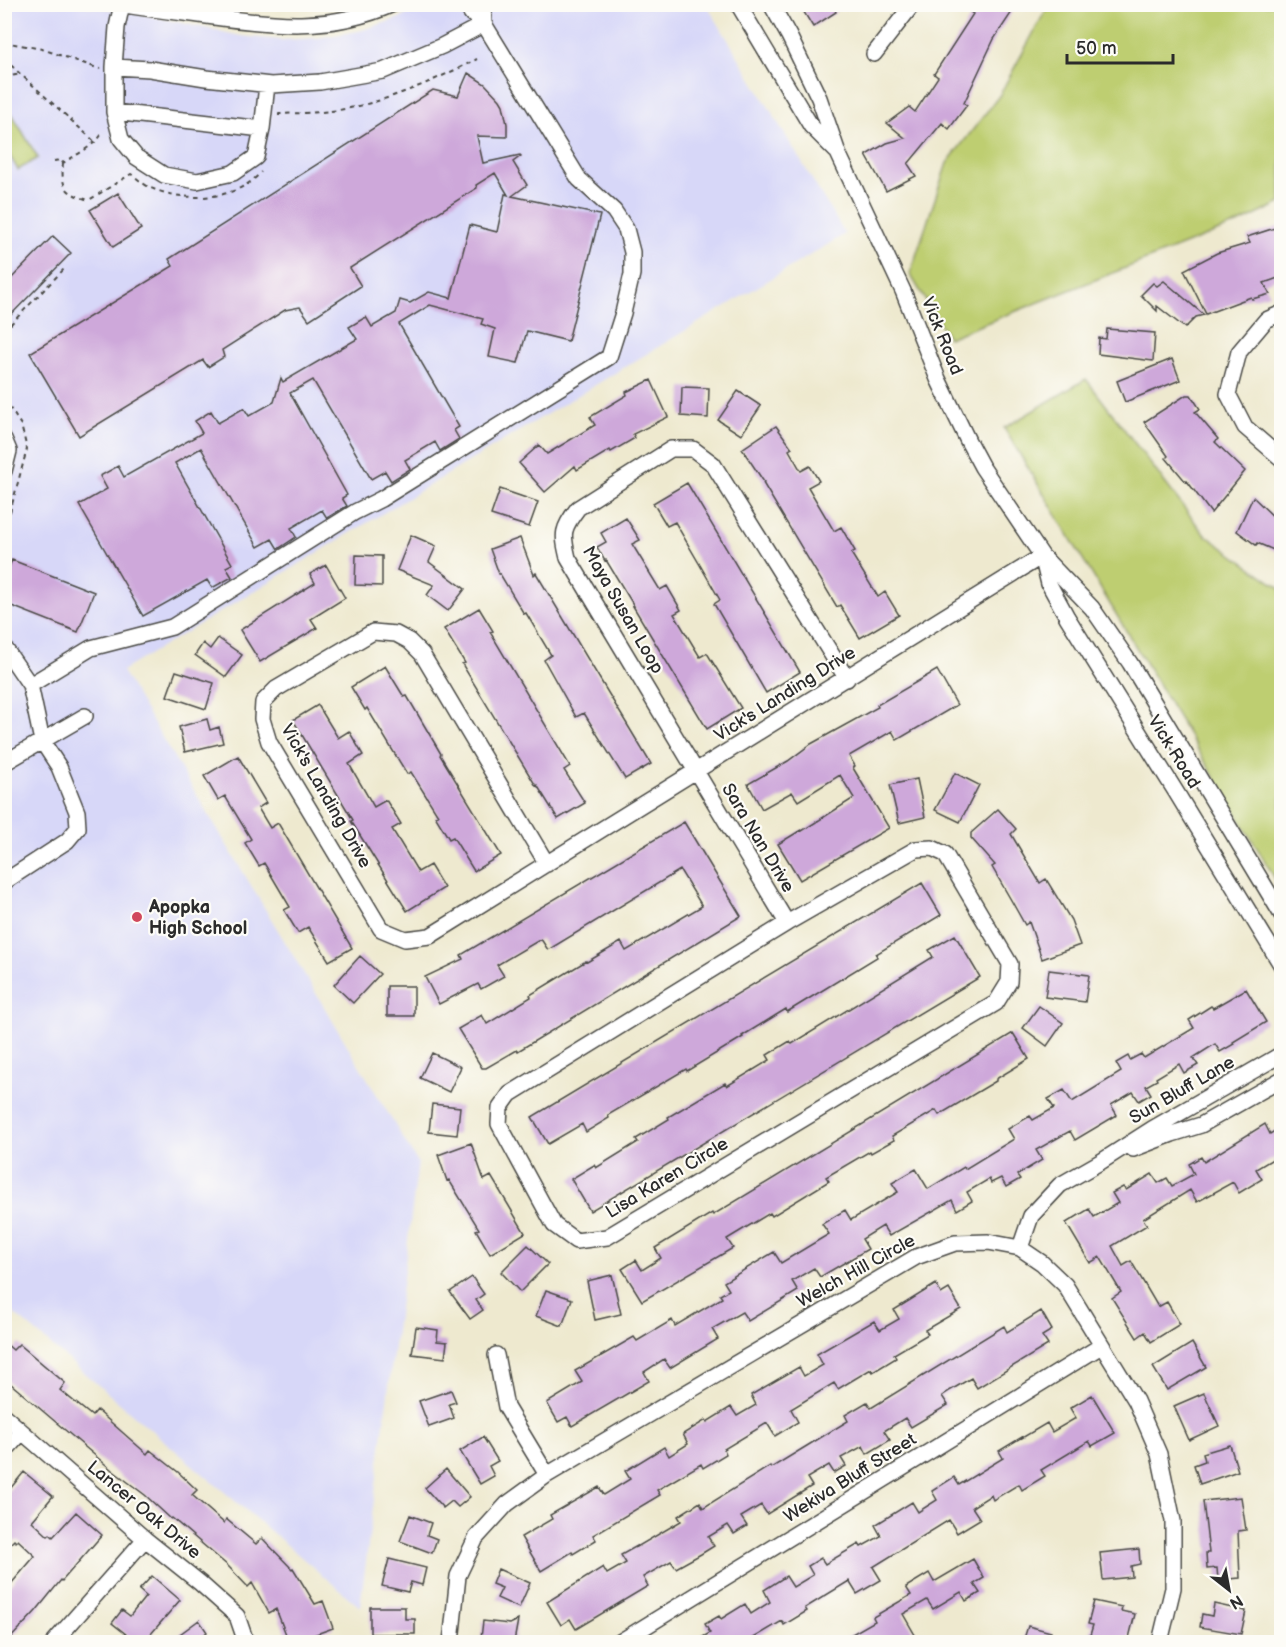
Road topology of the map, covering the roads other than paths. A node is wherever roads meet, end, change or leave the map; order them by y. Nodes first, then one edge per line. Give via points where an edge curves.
1 (393, 4) edge
2 (465, 4) edge
3 (483, 4) edge
4 (738, 4) edge
5 (771, 4) edge
6 (913, 4) edge
7 (121, 5) edge
8 (484, 24) junction
9 (874, 54) dead end
10 (114, 67) junction
11 (267, 85) junction
12 (114, 112) junction
13 (262, 129) junction
14 (838, 153) junction
15 (1281, 313) edge
16 (4, 439) edge
17 (1281, 459) edge
18 (4, 471) edge
19 (1042, 556) junction
20 (4, 647) edge
21 (847, 679) junction
22 (30, 685) junction
23 (85, 716) dead end
24 (42, 741) junction
25 (4, 763) edge
26 (696, 772) junction
27 (547, 864) junction
28 (4, 882) edge
29 (1281, 915) edge
30 (787, 923) junction
31 (1281, 966) edge
32 (1281, 1054) edge
33 (1281, 1079) edge
34 (1102, 1161) junction
35 (1020, 1248) junction
36 (1101, 1346) junction
37 (496, 1355) dead end
38 (4, 1416) edge
39 (22, 1432) junction
40 (4, 1452) edge
41 (547, 1474) junction
42 (145, 1539) junction
43 (54, 1642) edge
44 (246, 1642) edge
45 (451, 1642) edge
46 (620, 1642) edge
47 (1160, 1642) edge

1 - 7 street via 373,14 313,25 249,22
2 - 8 street
3 - 8 street
4 - 14 street, Vick Road via 811,126
5 - 14 street, Vick Road via 819,98
6 - 9 street
7 - 10 street
8 - 11 street via 383,71 320,82
8 - 22 street via 579,179 608,205 626,229 632,274 609,357 172,627 91,648
10 - 11 street
10 - 12 street
11 - 13 street
12 - 13 street
12 - 13 street via 121,139 136,156 164,174 197,181 232,173 256,157
14 - 19 street, Vick Road via 903,291 956,418 982,467
15 - 17 street via 1266,320 1239,352 1228,394 1245,427
16 - 18 street via 9,451
19 - 21 street, Vick's Landing Drive
19 - 29 street, Vick Road via 1092,608 1130,663
19 - 31 street, Vick Road via 1049,584 1067,617
20 - 22 street
21 - 26 street, Vick's Landing Drive
21 - 26 street, Maya Susan Loop via 713,464 693,449 671,449 578,508 567,522 563,537 568,558
22 - 24 street
23 - 24 street
24 - 25 street
24 - 28 street via 58,766 77,812 78,828 67,840
26 - 27 street, Vick's Landing Drive
26 - 30 street, Sara Nan Drive
27 - 27 street, Vick's Landing Drive via 430,936 405,939 381,929 268,742 262,719 263,702 276,689 373,632 396,634 409,641 422,654
30 - 30 street, Lisa Karen Circle via 916,849 932,848 945,855 1010,964 1009,982 996,1003 607,1237 576,1241 554,1225 499,1124 500,1108 510,1094
32 - 34 street, Sun Bluff Lane
33 - 34 street, Sun Bluff Lane via 1201,1125
34 - 35 street, Sun Bluff Lane via 1060,1185 1031,1216
35 - 36 street, Welch Hill Circle via 1065,1285
35 - 41 street, Welch Hill Circle via 988,1242 955,1243 916,1257
36 - 46 street, Wekiva Bluff Street
36 - 47 street, Welch Hill Circle via 1136,1401 1160,1454 1173,1521 1173,1588
37 - 41 street via 506,1407
38 - 39 street, Lancer Oak Drive
39 - 40 street
39 - 42 street, Lancer Oak Drive
41 - 45 street, Welch Hill Circle via 507,1504 476,1538 458,1576
42 - 43 street
42 - 44 street, Lancer Oak Drive via 237,1616

